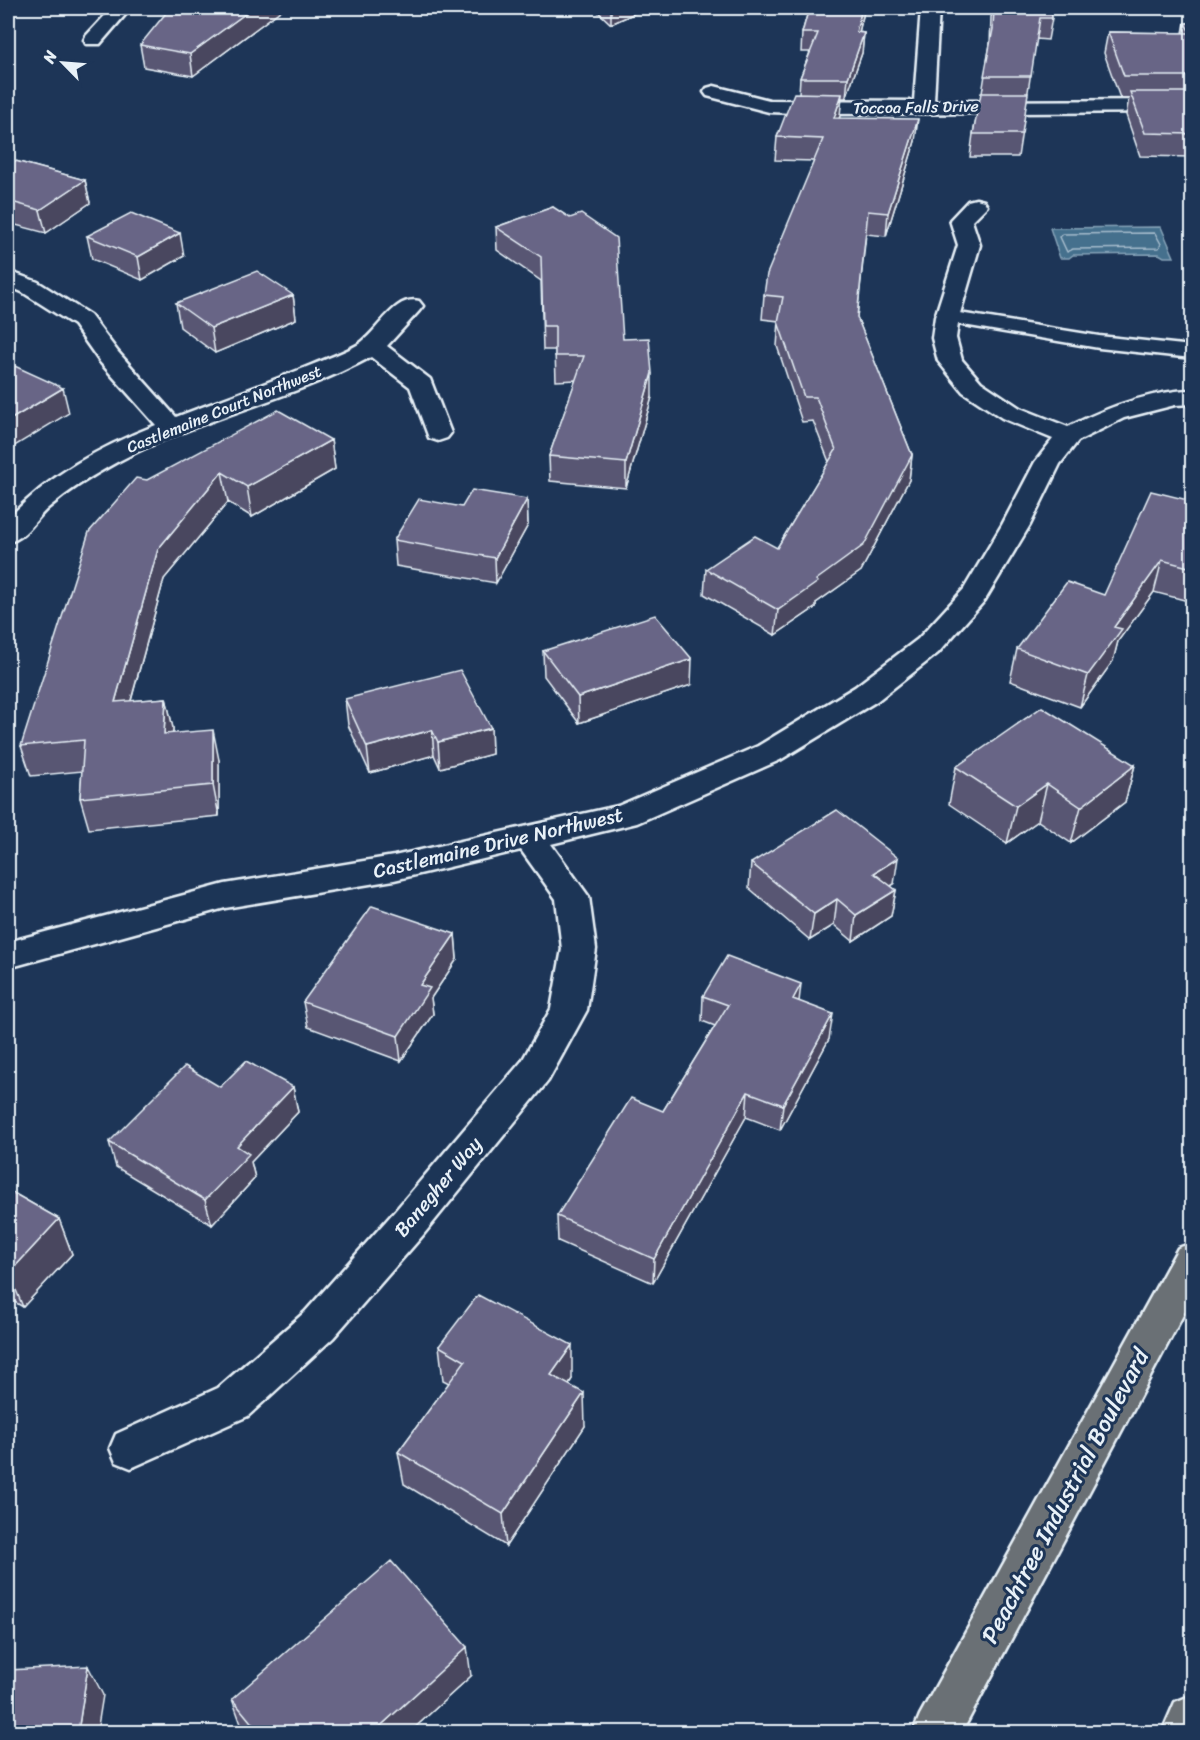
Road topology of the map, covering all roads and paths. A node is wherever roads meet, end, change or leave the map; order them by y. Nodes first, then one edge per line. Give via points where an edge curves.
1 (122, 8) edge
2 (930, 8) edge
3 (93, 40) dead end
4 (714, 92) dead end
5 (924, 106) junction
6 (1192, 106) edge
7 (976, 206) dead end
8 (8, 278) edge
9 (411, 306) dead end
10 (946, 317) junction
11 (372, 346) junction
12 (1192, 352) edge
13 (1192, 397) edge
14 (171, 427) junction
15 (438, 433) dead end
16 (1069, 436) junction
17 (8, 534) edge
18 (529, 837) junction
19 (8, 955) edge
20 (1192, 1260) edge
21 (131, 1448) dead end
22 (1192, 1719) edge
23 (938, 1732) edge
24 (1186, 1732) edge

1 - 3 street
2 - 5 street
4 - 5 street, Toccoa Falls Drive via 769,106
5 - 6 street, Toccoa Falls Drive
7 - 10 street via 961,220 969,245
8 - 14 street via 30,287 82,321
9 - 11 street, Castlemaine Court Northwest
10 - 12 lane via 1099,342
10 - 16 street via 944,339 950,361 972,387 1011,413
11 - 14 street, Castlemaine Court Northwest via 281,387
11 - 15 street via 421,384
13 - 16 street, Castlemaine Drive Northwest via 1115,413
14 - 17 street, Castlemaine Court Northwest via 75,474 26,511
16 - 18 street, Castlemaine Drive Northwest via 1048,462 975,594 928,646 866,694 769,753 626,815
18 - 19 street, Castlemaine Drive Northwest via 394,868 225,896
18 - 21 street, Banegher Way via 572,897 579,949 569,1011 534,1071 409,1223 318,1325 233,1402
20 - 23 highway, Peachtree Industrial Boulevard
22 - 24 highway

